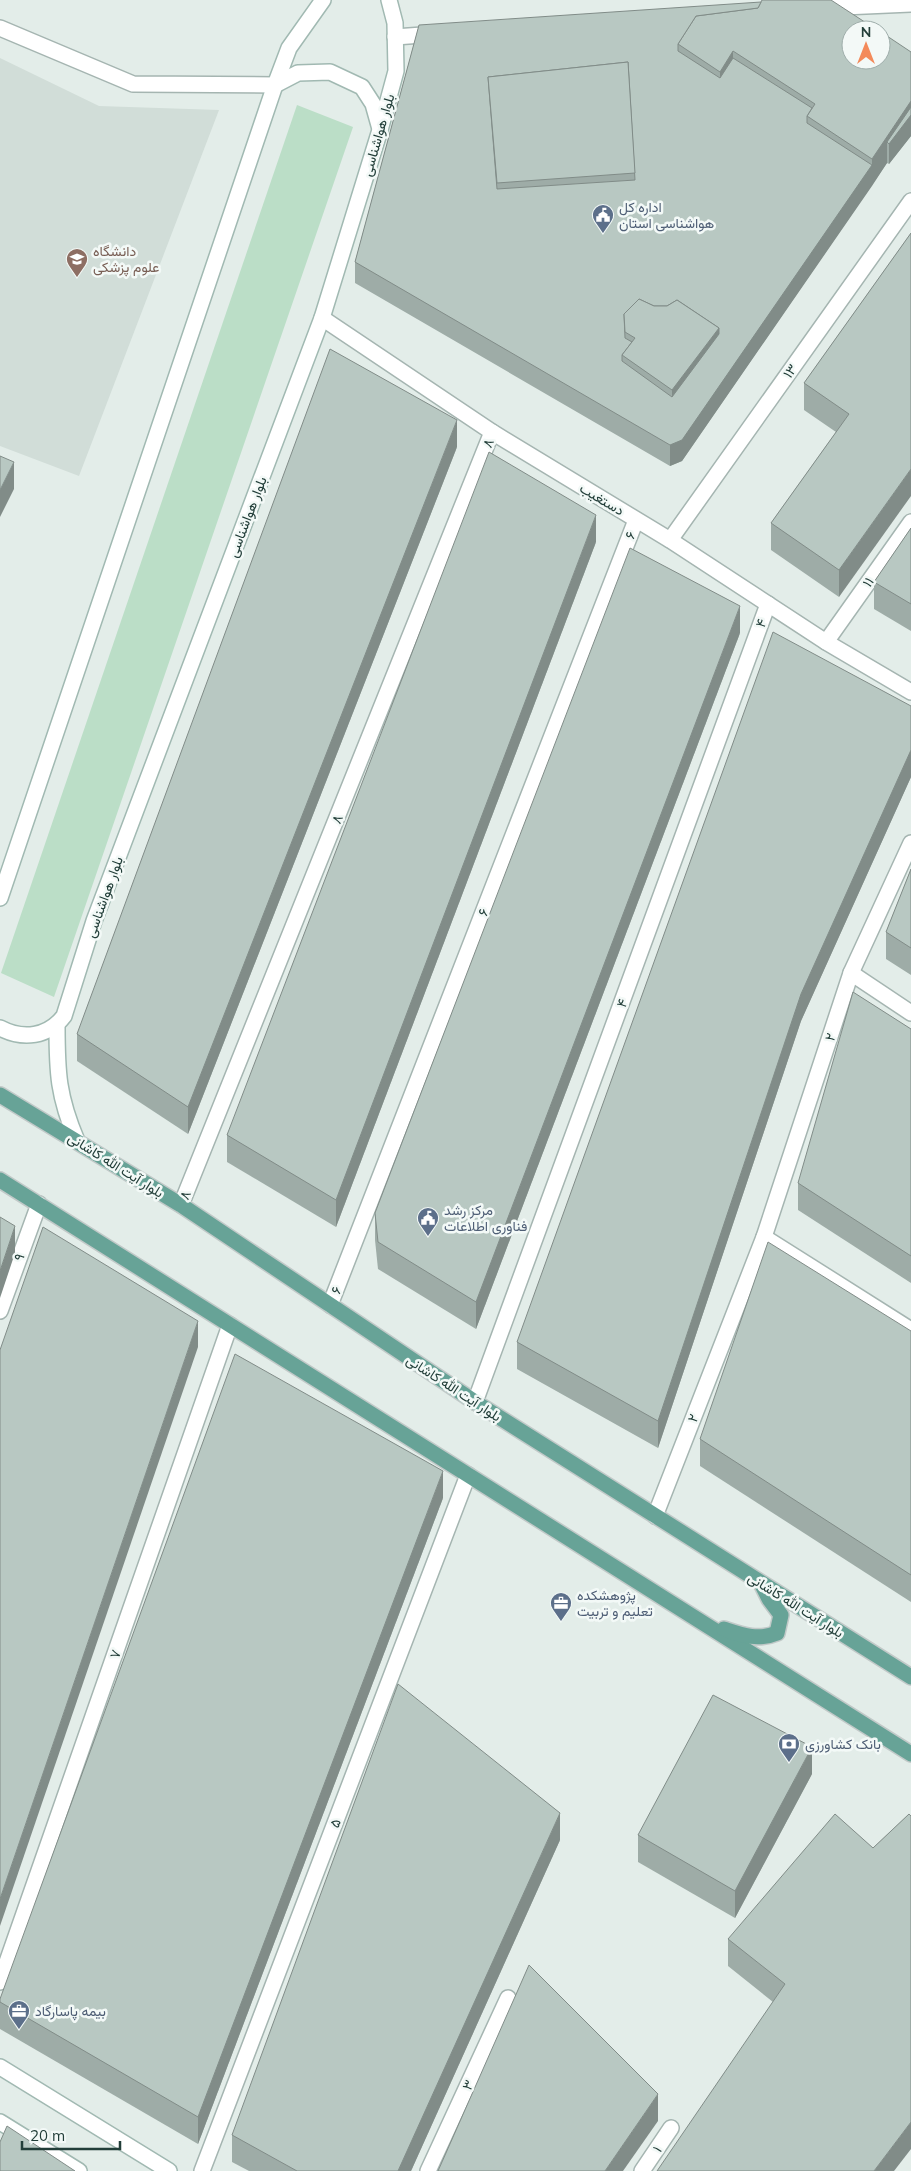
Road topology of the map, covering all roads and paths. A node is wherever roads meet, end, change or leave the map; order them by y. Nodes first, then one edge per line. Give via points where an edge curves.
1 (323, 0) edge
2 (389, 0) edge
3 (911, 4) edge
4 (803, 9) edge
5 (0, 28) edge
6 (454, 33) edge
7 (395, 37) junction
8 (275, 85) junction
9 (380, 130) junction
10 (911, 201) edge
11 (322, 318) junction
12 (492, 432) junction
13 (636, 520) junction
14 (911, 522) edge
15 (670, 540) junction
16 (768, 604) junction
17 (826, 642) junction
18 (911, 692) edge
19 (911, 843) edge
20 (0, 898) edge
21 (851, 973) junction
22 (911, 1013) edge
23 (57, 1025) junction
24 (0, 1028) edge
25 (0, 1095) edge
26 (78, 1141) junction
27 (0, 1180) edge
28 (39, 1204) junction
29 (181, 1205) junction
30 (764, 1237) junction
31 (330, 1305) junction
32 (0, 1311) edge
33 (230, 1325) junction
34 (911, 1330) edge
35 (475, 1402) junction
36 (468, 1475) junction
37 (655, 1516) junction
38 (760, 1582) junction
39 (701, 1621) junction
40 (911, 1677) edge
41 (911, 1754) edge
42 (0, 1982) edge
43 (508, 1998) dead end
44 (0, 2067) edge
45 (0, 2122) edge
46 (671, 2128) dead end
47 (79, 2171) edge
48 (169, 2171) edge
49 (202, 2171) edge
50 (428, 2171) edge
51 (642, 2171) edge

1 - 8 street via 289,48
2 - 7 street, بلوار هواشناسی
3 - 4 street
5 - 8 street via 133,84
6 - 7 street
7 - 9 street, بلوار هواشناسی via 396,71
8 - 9 street via 298,73 330,72 362,87 373,104
8 - 20 street
9 - 11 street, بلوار هواشناسی
10 - 15 street, ۱۳
11 - 12 street, دستغیب
11 - 23 street, بلوار هواشناسی via 94,921 64,1016
12 - 13 street, دستغیب
12 - 29 street, ۸
13 - 15 street, دستغیب
13 - 31 street, ۶
14 - 17 street, ۱۱
15 - 16 street, دستغیب
16 - 17 street, دستغیب
16 - 35 street, ۴
17 - 18 street, دستغیب
19 - 21 street, ۲
21 - 22 street
21 - 30 street, ۲
23 - 24 street via 31,1036
23 - 26 street via 60,1095
25 - 26 main road, بلوار آیت الله کاشانی
26 - 29 main road, بلوار آیت الله کاشانی
27 - 28 main road
28 - 32 street, ۹
28 - 33 main road
29 - 31 main road, بلوار آیت الله کاشانی
30 - 34 street
30 - 37 street, ۲
31 - 35 main road, بلوار آیت الله کاشانی
33 - 36 main road
33 - 42 street, ۷
35 - 37 main road, بلوار آیت الله کاشانی
36 - 39 main road
36 - 49 street, ۵
37 - 38 main road, بلوار آیت الله کاشانی
38 - 39 main road via 781,1615 776,1633 755,1638
38 - 40 main road, بلوار آیت الله کاشانی
39 - 41 main road
43 - 50 street, ۳
44 - 48 street
45 - 47 street
46 - 51 street, ۱

